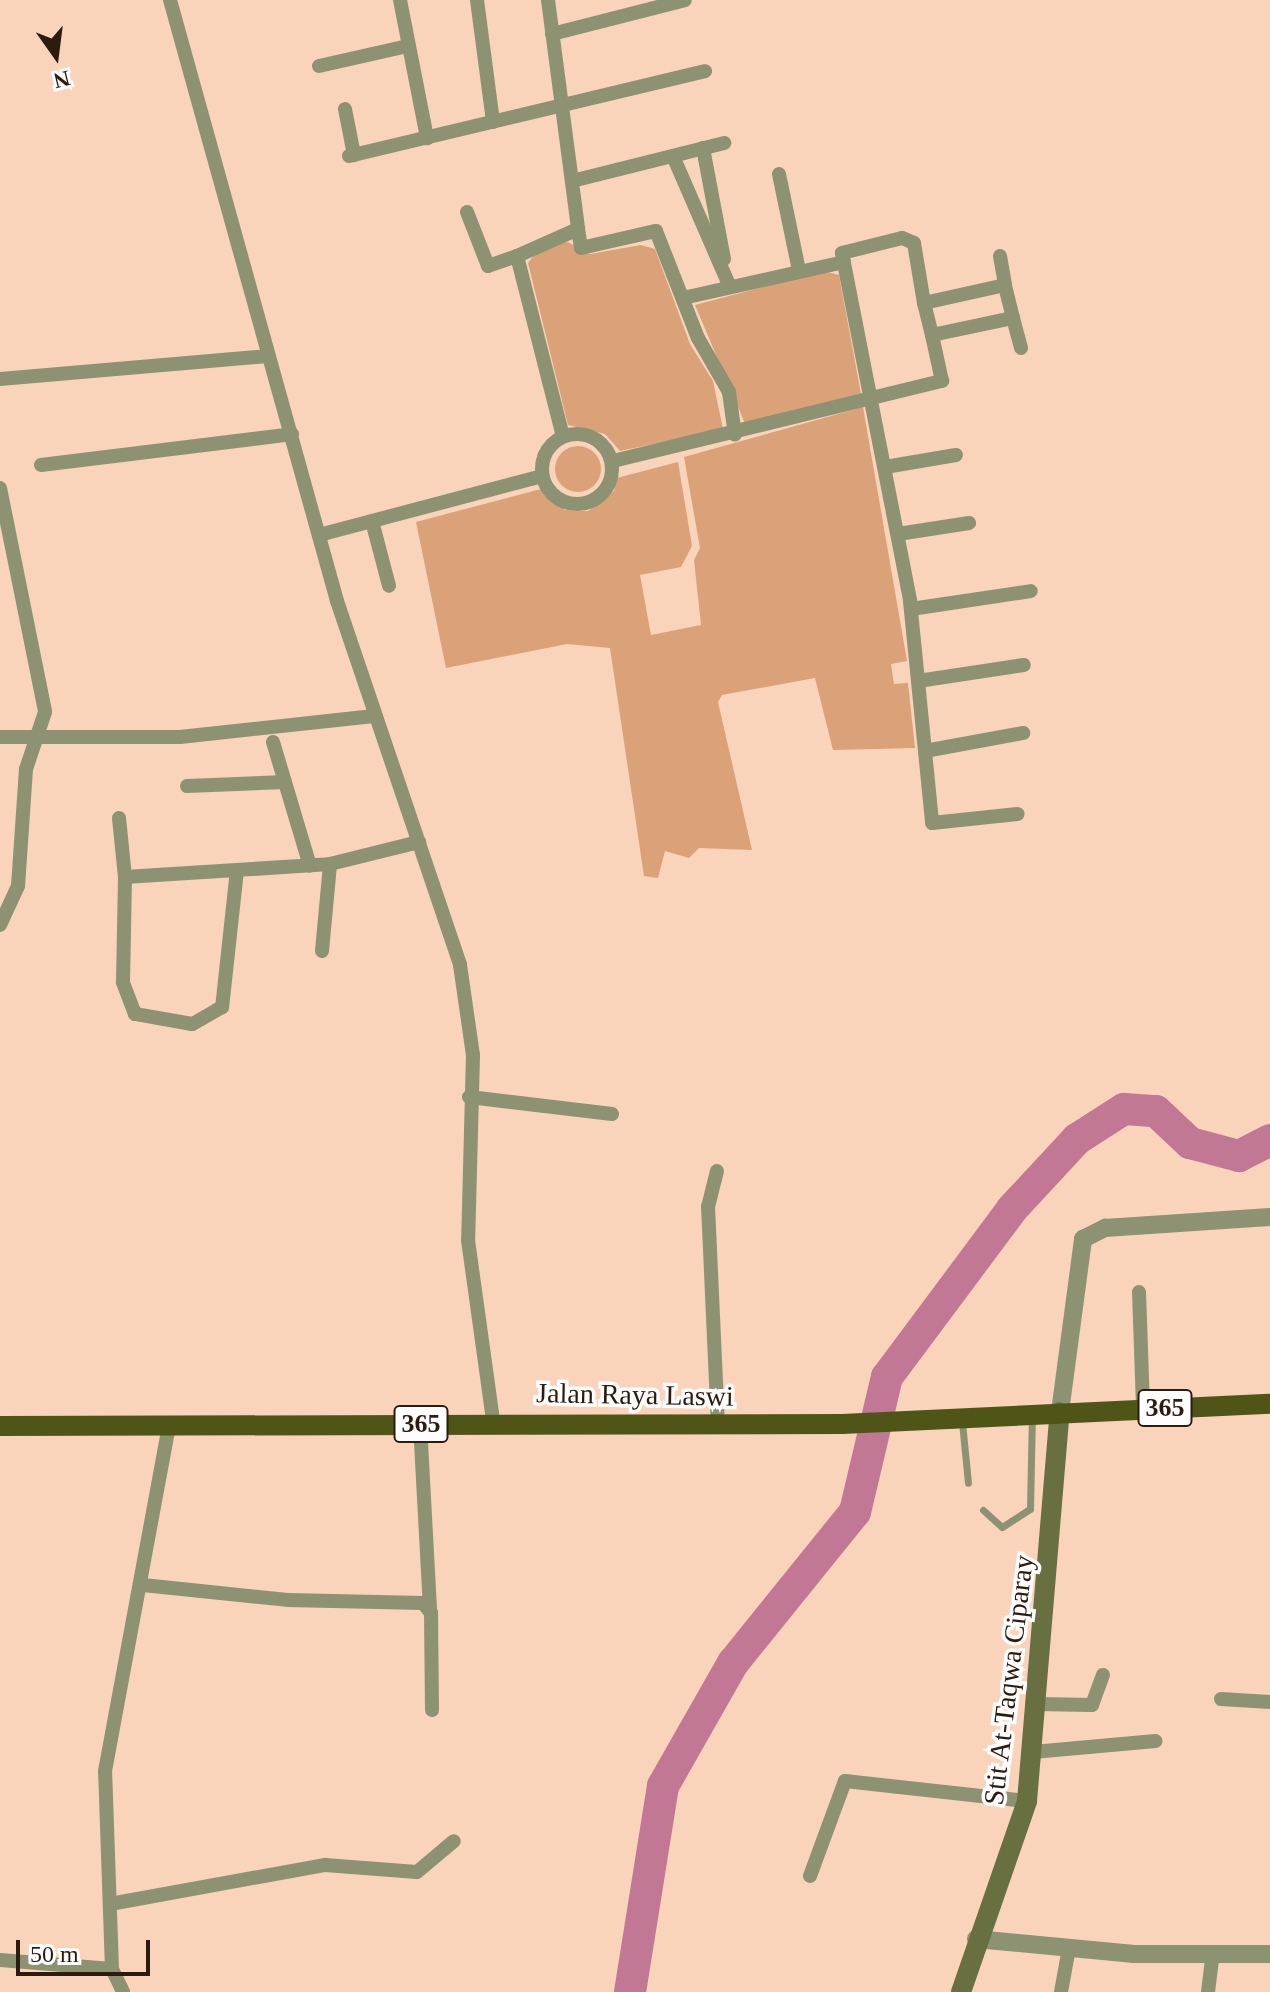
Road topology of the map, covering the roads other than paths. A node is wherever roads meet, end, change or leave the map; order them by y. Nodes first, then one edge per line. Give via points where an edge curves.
1 (170, 0) edge
2 (400, 0) edge
3 (477, 0) edge
4 (548, 0) edge
5 (685, 0) edge
6 (552, 34) junction
7 (408, 46) junction
8 (319, 66) dead end
9 (705, 71) dead end
10 (562, 107) junction
11 (345, 109) dead end
12 (493, 122) junction
13 (427, 138) junction
14 (724, 143) dead end
15 (703, 148) junction
16 (673, 156) junction
17 (779, 174) dead end
18 (572, 181) junction
19 (467, 212) dead end
20 (578, 229) junction
21 (517, 256) junction
22 (1000, 256) dead end
23 (844, 262) junction
24 (799, 271) junction
25 (1005, 285) junction
26 (730, 287) junction
27 (683, 298) junction
28 (924, 303) junction
29 (1013, 318) junction
30 (932, 335) junction
31 (1021, 348) dead end
32 (268, 356) junction
33 (0, 379) edge
34 (873, 398) junction
35 (292, 434) junction
36 (735, 435) junction
37 (563, 436) junction
38 (956, 455) dead end
39 (613, 461) junction
40 (41, 465) dead end
41 (885, 467) junction
42 (542, 476) junction
43 (0, 488) edge
44 (372, 521) junction
45 (969, 523) dead end
46 (898, 534) junction
47 (319, 535) junction
48 (389, 586) dead end
49 (1031, 591) dead end
50 (911, 609) junction
51 (1024, 665) dead end
52 (918, 681) junction
53 (374, 716) junction
54 (1023, 733) dead end
55 (0, 737) edge
56 (31, 742) junction
57 (273, 742) dead end
58 (925, 751) junction
59 (285, 782) junction
60 (187, 786) dead end
61 (1018, 814) dead end
62 (119, 818) dead end
63 (419, 842) junction
64 (330, 864) junction
65 (310, 866) junction
66 (237, 870) junction
67 (125, 877) junction
68 (0, 925) edge
69 (322, 951) dead end
70 (469, 1097) junction
71 (612, 1114) dead end
72 (717, 1171) dead end
73 (1270, 1217) edge
74 (1139, 1292) dead end
75 (1270, 1404) edge
76 (1143, 1409) junction
77 (1060, 1412) junction
78 (1032, 1414) junction
79 (963, 1419) junction
80 (493, 1421) junction
81 (420, 1424) junction
82 (718, 1424) junction
83 (0, 1426) edge
84 (169, 1426) junction
85 (968, 1483) dead end
86 (983, 1510) dead end
87 (143, 1585) junction
88 (430, 1610) junction
89 (1103, 1675) dead end
90 (1221, 1699) dead end
91 (1270, 1702) edge
92 (1038, 1704) junction
93 (432, 1710) dead end
94 (1156, 1741) dead end
95 (1033, 1752) junction
96 (1027, 1801) junction
97 (454, 1841) dead end
98 (810, 1876) dead end
99 (110, 1904) junction
100 (976, 1939) junction
101 (1069, 1948) junction
102 (1213, 1954) junction
103 (1270, 1954) edge
104 (0, 1960) edge
105 (112, 1969) junction
106 (123, 1992) edge
107 (961, 1992) edge
108 (1061, 1992) edge
109 (1208, 1992) edge

1 - 32 street
2 - 7 street
3 - 12 street
4 - 6 street
5 - 6 street
6 - 10 street
7 - 8 street
7 - 13 street
9 - 10 street
10 - 12 street
10 - 18 street
11 - 13 street via 352,155
12 - 13 street
14 - 15 street
15 - 16 street
15 - 26 street
16 - 18 street
16 - 26 street
17 - 24 street
18 - 20 street
19 - 21 street via 488,266
20 - 21 street
20 - 27 street via 581,248 656,231
21 - 37 street
22 - 25 street
23 - 24 street
23 - 28 street via 842,253 902,238 914,243
23 - 34 street
24 - 26 street
25 - 28 street
25 - 29 street
26 - 27 street
27 - 36 street via 729,392
28 - 30 street
29 - 30 street
29 - 31 street
30 - 34 street via 942,381
32 - 33 street
32 - 35 street
34 - 36 street
34 - 41 street
35 - 40 street
35 - 47 street
36 - 39 street
37 - 39 street via 594,437
37 - 42 street via 546,453
38 - 41 street
39 - 42 street via 608,488 585,504 558,499
41 - 46 street
42 - 44 street
43 - 56 street via 44,679 45,712
44 - 47 street
44 - 48 street
45 - 46 street
46 - 50 street
47 - 53 street
49 - 50 street
50 - 52 street
51 - 52 street
52 - 58 street
53 - 56 street via 180,737
53 - 63 street
54 - 58 street
55 - 56 street
56 - 68 street via 18,886
57 - 59 street
58 - 61 street via 932,823
59 - 60 street
59 - 65 street
62 - 67 street
63 - 64 street
63 - 70 street via 470,1010
64 - 65 street
64 - 69 street
65 - 66 street
66 - 67 street
66 - 67 street via 222,1007 192,1024 128,1007
70 - 71 street
70 - 80 street via 468,1240
72 - 82 street via 708,1206
73 - 77 street via 1105,1228 1083,1239
74 - 76 street
75 - 76 main road, Jalan Raya Laswi / 365
76 - 77 main road, Jalan Raya Laswi / 365
77 - 78 main road, Jalan Raya Laswi / 365
77 - 92 main road, Stit At-Taqwa Ciparay
78 - 79 main road, Jalan Raya Laswi / 365
78 - 86 lane via 1030,1509 1002,1527
79 - 82 main road, Jalan Raya Laswi / 365
79 - 85 lane
80 - 81 main road, Jalan Raya Laswi / 365
80 - 82 main road, Jalan Raya Laswi / 365
81 - 84 main road, Jalan Raya Laswi / 365
81 - 88 street
83 - 84 main road, Jalan Raya Laswi / 365
84 - 87 street
87 - 88 street via 287,1600 419,1602
87 - 99 street via 105,1771
88 - 93 street
89 - 92 street via 1102,1694 1092,1705
90 - 91 street
92 - 95 main road, Stit At-Taqwa Ciparay
94 - 95 street
95 - 96 main road, Stit At-Taqwa Ciparay
96 - 98 street via 845,1781
96 - 100 main road, Stit At-Taqwa Ciparay
97 - 99 street via 417,1872 325,1865
99 - 105 street
100 - 101 street
100 - 107 main road, Stit At-Taqwa Ciparay
101 - 102 street
101 - 108 street
102 - 103 street
102 - 109 street
104 - 105 street
105 - 106 street

